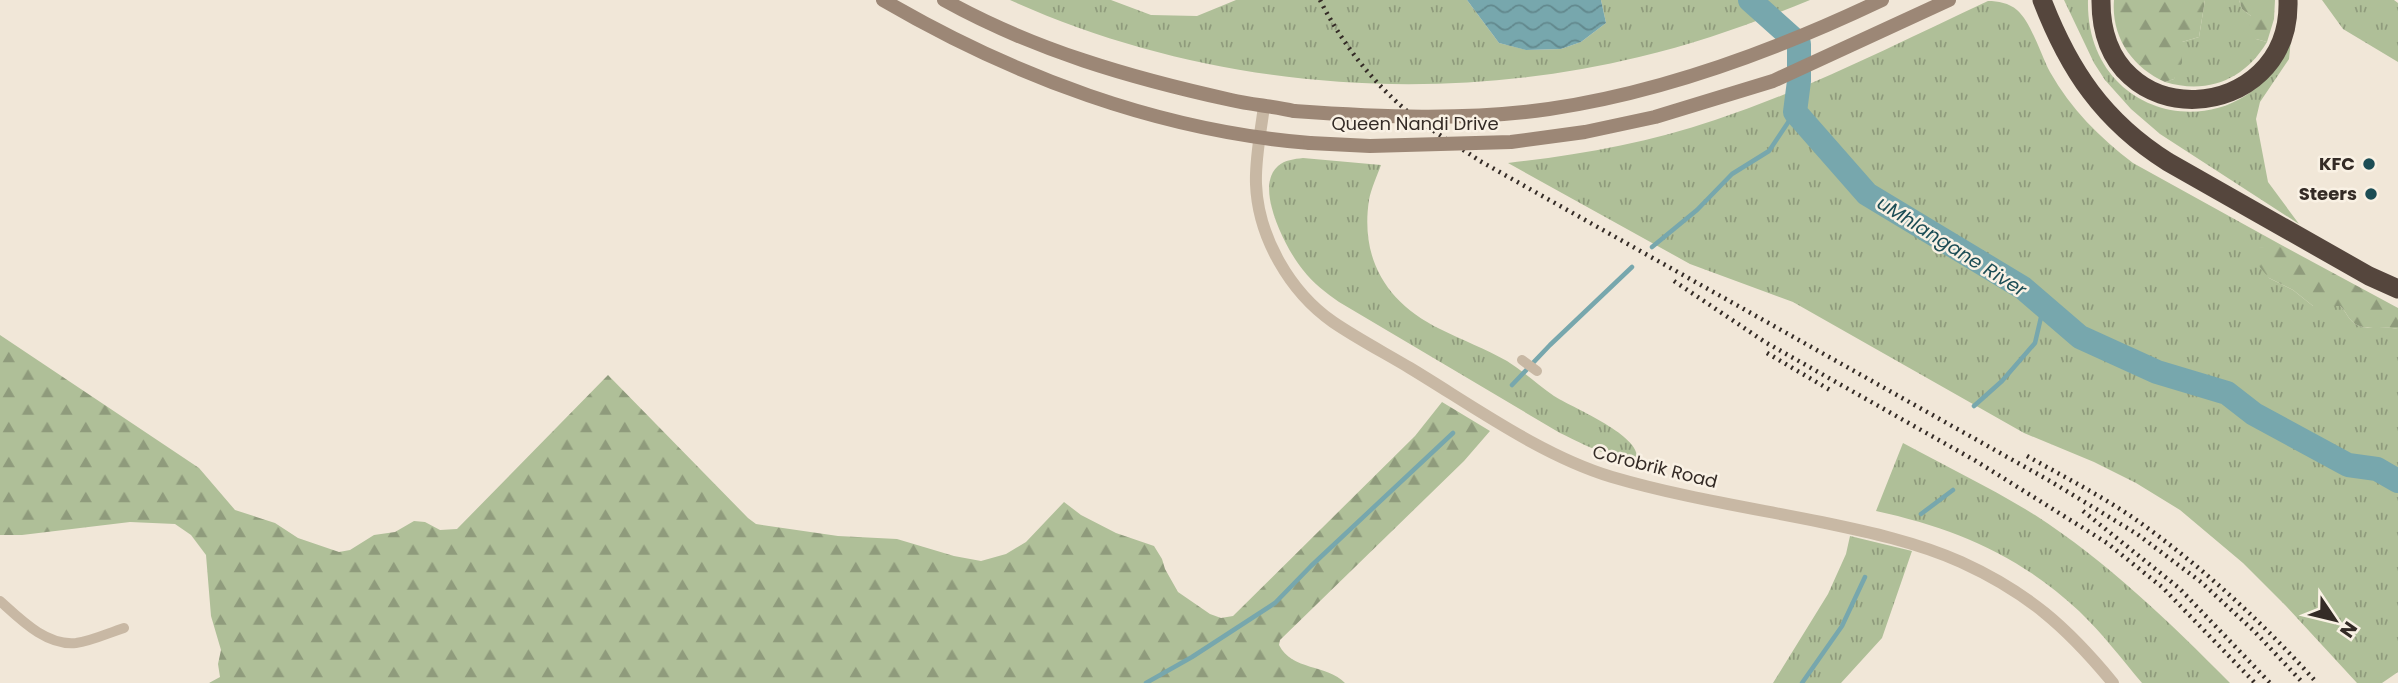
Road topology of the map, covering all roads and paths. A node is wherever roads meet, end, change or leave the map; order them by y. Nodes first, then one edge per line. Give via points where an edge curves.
1 (883, 0) edge
2 (944, 0) edge
3 (1882, 0) edge
4 (1950, 0) edge
5 (2042, 0) edge
6 (2101, 0) edge
7 (2288, 0) edge
8 (1264, 106) junction
9 (1260, 139) junction
10 (2398, 289) edge
11 (1522, 360) dead end
12 (1538, 371) dead end
13 (0, 601) edge
14 (124, 628) dead end
15 (2113, 683) edge

1 - 9 main road, Queen Nandi Drive via 974,48 1083,94
2 - 8 main road, Queen Nandi Drive via 978,19 1106,69
3 - 8 main road, Queen Nandi Drive, bridge via 1703,73 1549,108 1446,117 1362,116
4 - 9 main road, Queen Nandi Drive, bridge via 1773,81 1655,117 1585,132 1511,142 1382,146
5 - 10 highway via 2092,95 2136,141
6 - 7 highway via 2101,19 2115,59 2158,94 2197,100 2224,95 2259,74 2282,36
8 - 9 street, Corobrik Road
9 - 15 street, Corobrik Road via 1256,183 1269,241 1306,297 1333,321 1576,464 1613,477 1871,533 1961,562 2035,603 2076,640
11 - 12 street
13 - 14 street via 36,631 63,642

